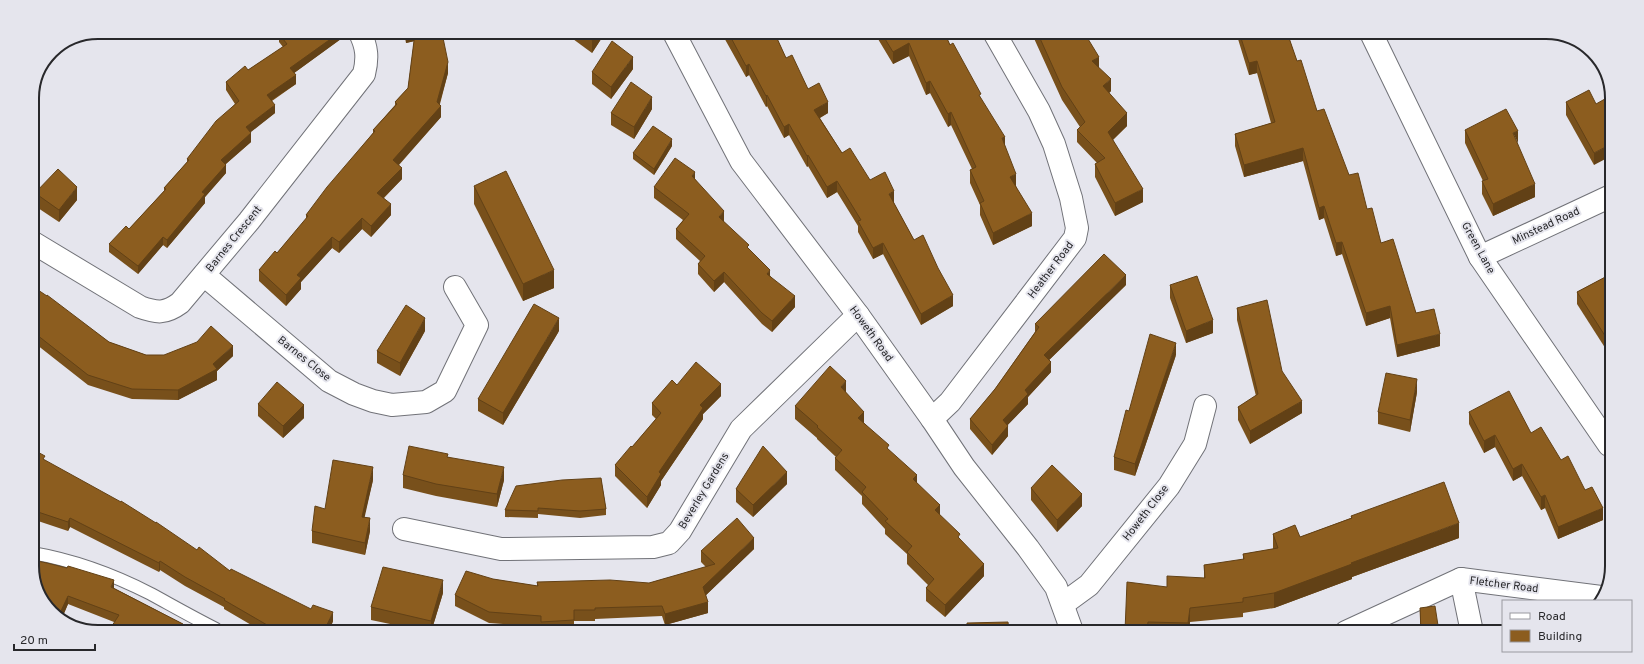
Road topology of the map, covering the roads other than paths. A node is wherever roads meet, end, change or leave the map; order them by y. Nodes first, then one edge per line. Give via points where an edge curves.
1 (363, 39) edge
2 (677, 39) edge
3 (998, 39) edge
4 (1374, 39) edge
5 (1605, 199) edge
6 (39, 246) edge
7 (1480, 257) junction
8 (204, 275) junction
9 (454, 287) dead end
10 (858, 315) junction
11 (1206, 406) dead end
12 (932, 418) junction
13 (1605, 439) edge
14 (404, 529) dead end
15 (39, 555) edge
16 (1461, 579) junction
17 (1597, 596) edge
18 (1063, 604) junction
19 (208, 625) edge
20 (1070, 625) edge
21 (1361, 625) edge
22 (1471, 625) edge

1 - 8 street, Barnes Crescent via 367,49 364,74 250,221
2 - 10 street, Howeth Road via 741,161
3 - 12 street, Heather Road via 1039,111 1054,144 1071,198 1077,228 1075,238 950,402
4 - 7 street, Green Lane
5 - 7 street, Minstead Road
6 - 8 street, Barnes Crescent via 140,307 155,312 170,310 180,303
7 - 13 street, Green Lane
8 - 9 street, Barnes Close via 330,381 354,394 392,405 426,402 445,391 477,325
10 - 12 street, Howeth Road
10 - 14 street, Beverley Gardens via 741,429 680,531 669,542 653,547 501,549
11 - 18 street, Howeth Close via 1195,444 1169,486 1089,585
12 - 18 street, Howeth Road via 964,467 1056,587
15 - 19 lane via 96,570 151,594
16 - 17 street, Fletcher Road
16 - 21 street, Fletcher Road
16 - 22 street
18 - 20 street, Howeth Road

